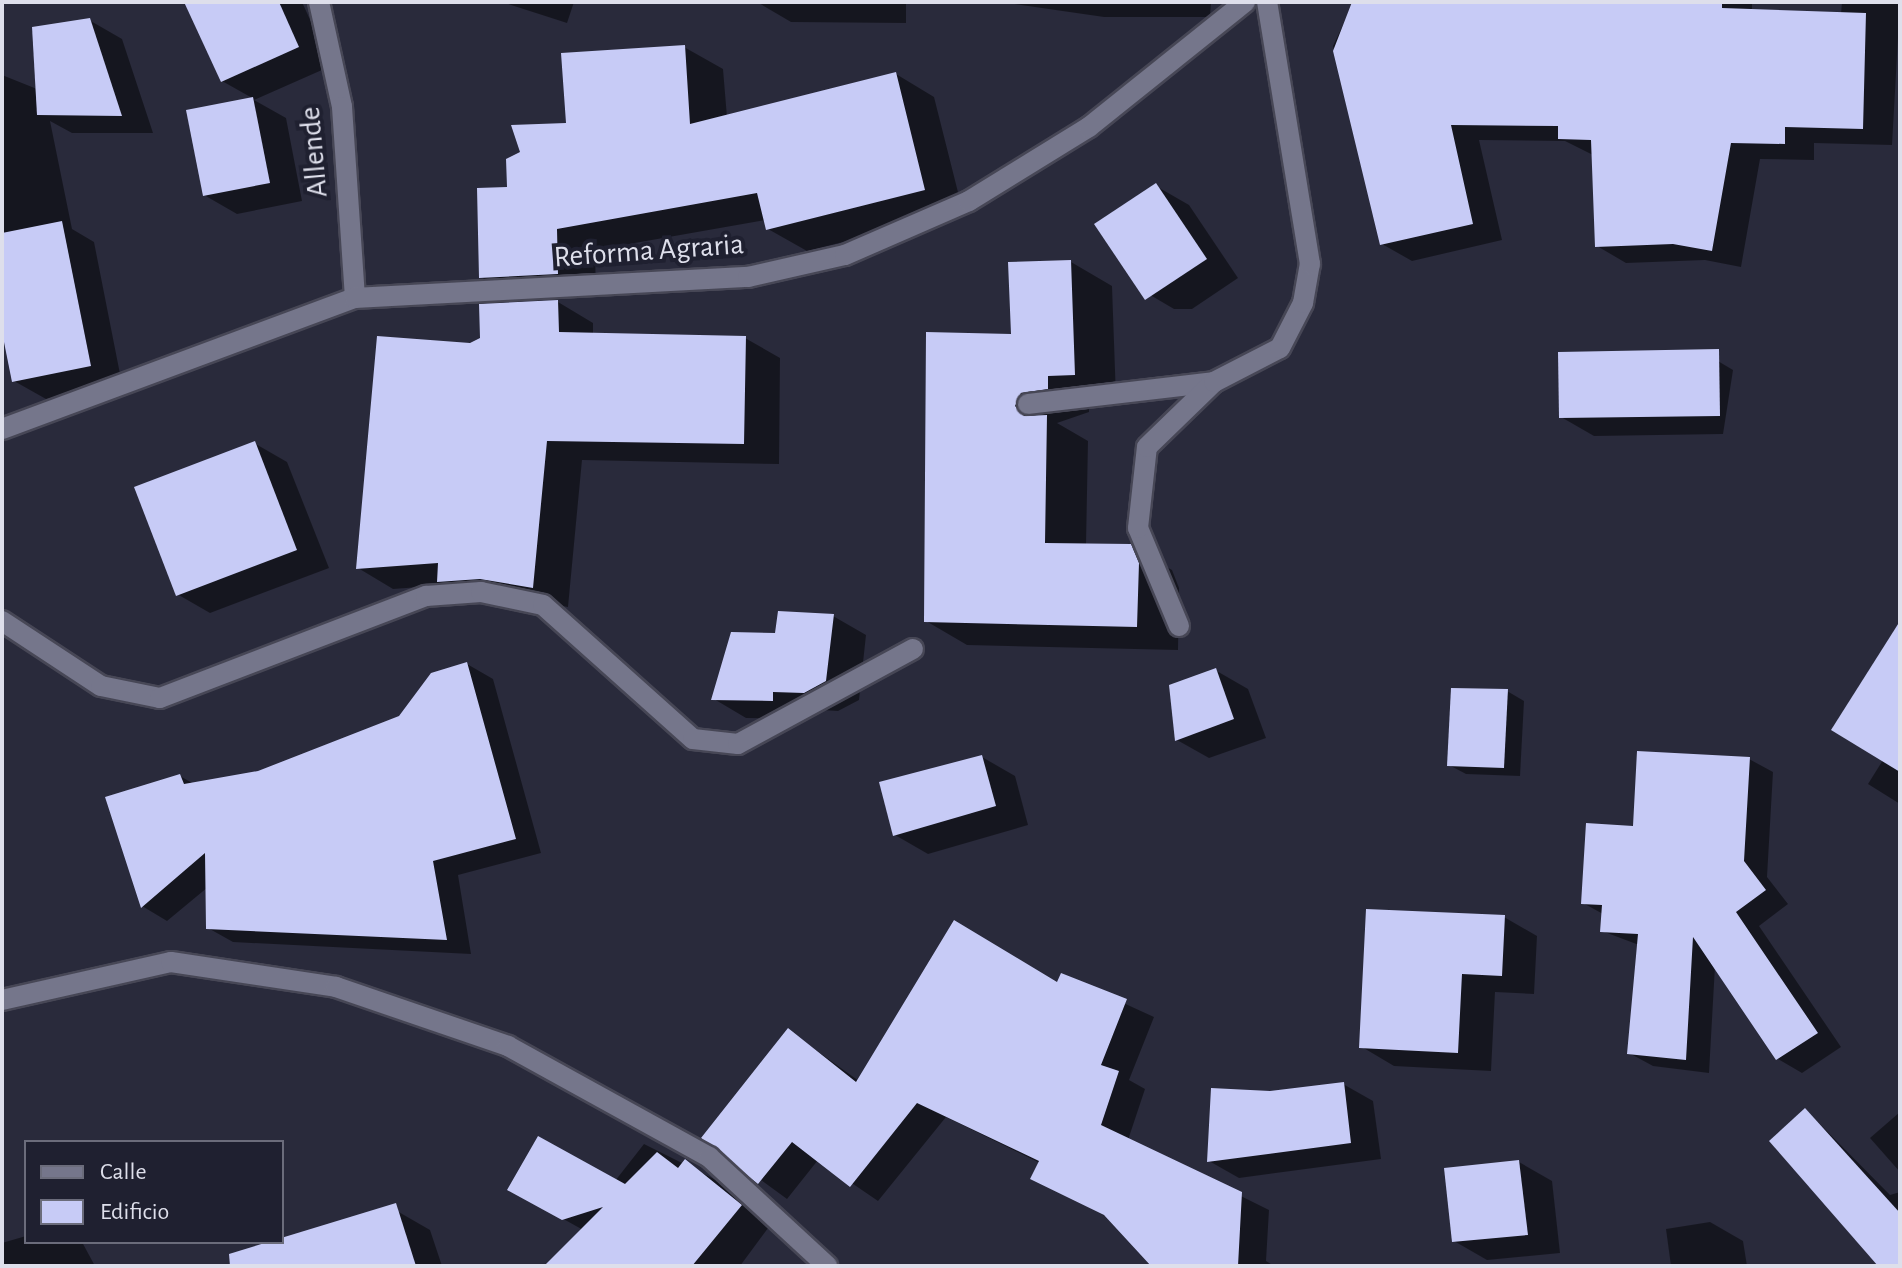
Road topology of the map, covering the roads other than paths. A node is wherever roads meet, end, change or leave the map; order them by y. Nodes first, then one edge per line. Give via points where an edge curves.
1 (319, 2) edge
2 (1245, 2) edge
3 (1267, 2) edge
4 (355, 298) junction
5 (1214, 382) junction
6 (1028, 404) dead end
7 (2, 429) edge
8 (2, 621) edge
9 (1179, 626) dead end
10 (913, 649) dead end
11 (2, 1000) edge
12 (827, 1266) edge

1 - 4 street, Allende via 342,107
2 - 4 street, Reforma Agraria via 1089,127 969,201 845,255 748,277
3 - 5 street via 1310,264 1303,303 1280,348
4 - 7 street, Reforma Agraria
5 - 6 street
5 - 9 street via 1147,447 1138,486 1138,528
8 - 10 street via 101,686 160,698 426,596 481,592 543,605 693,739 738,744
11 - 12 street via 171,962 336,987 508,1046 709,1157

